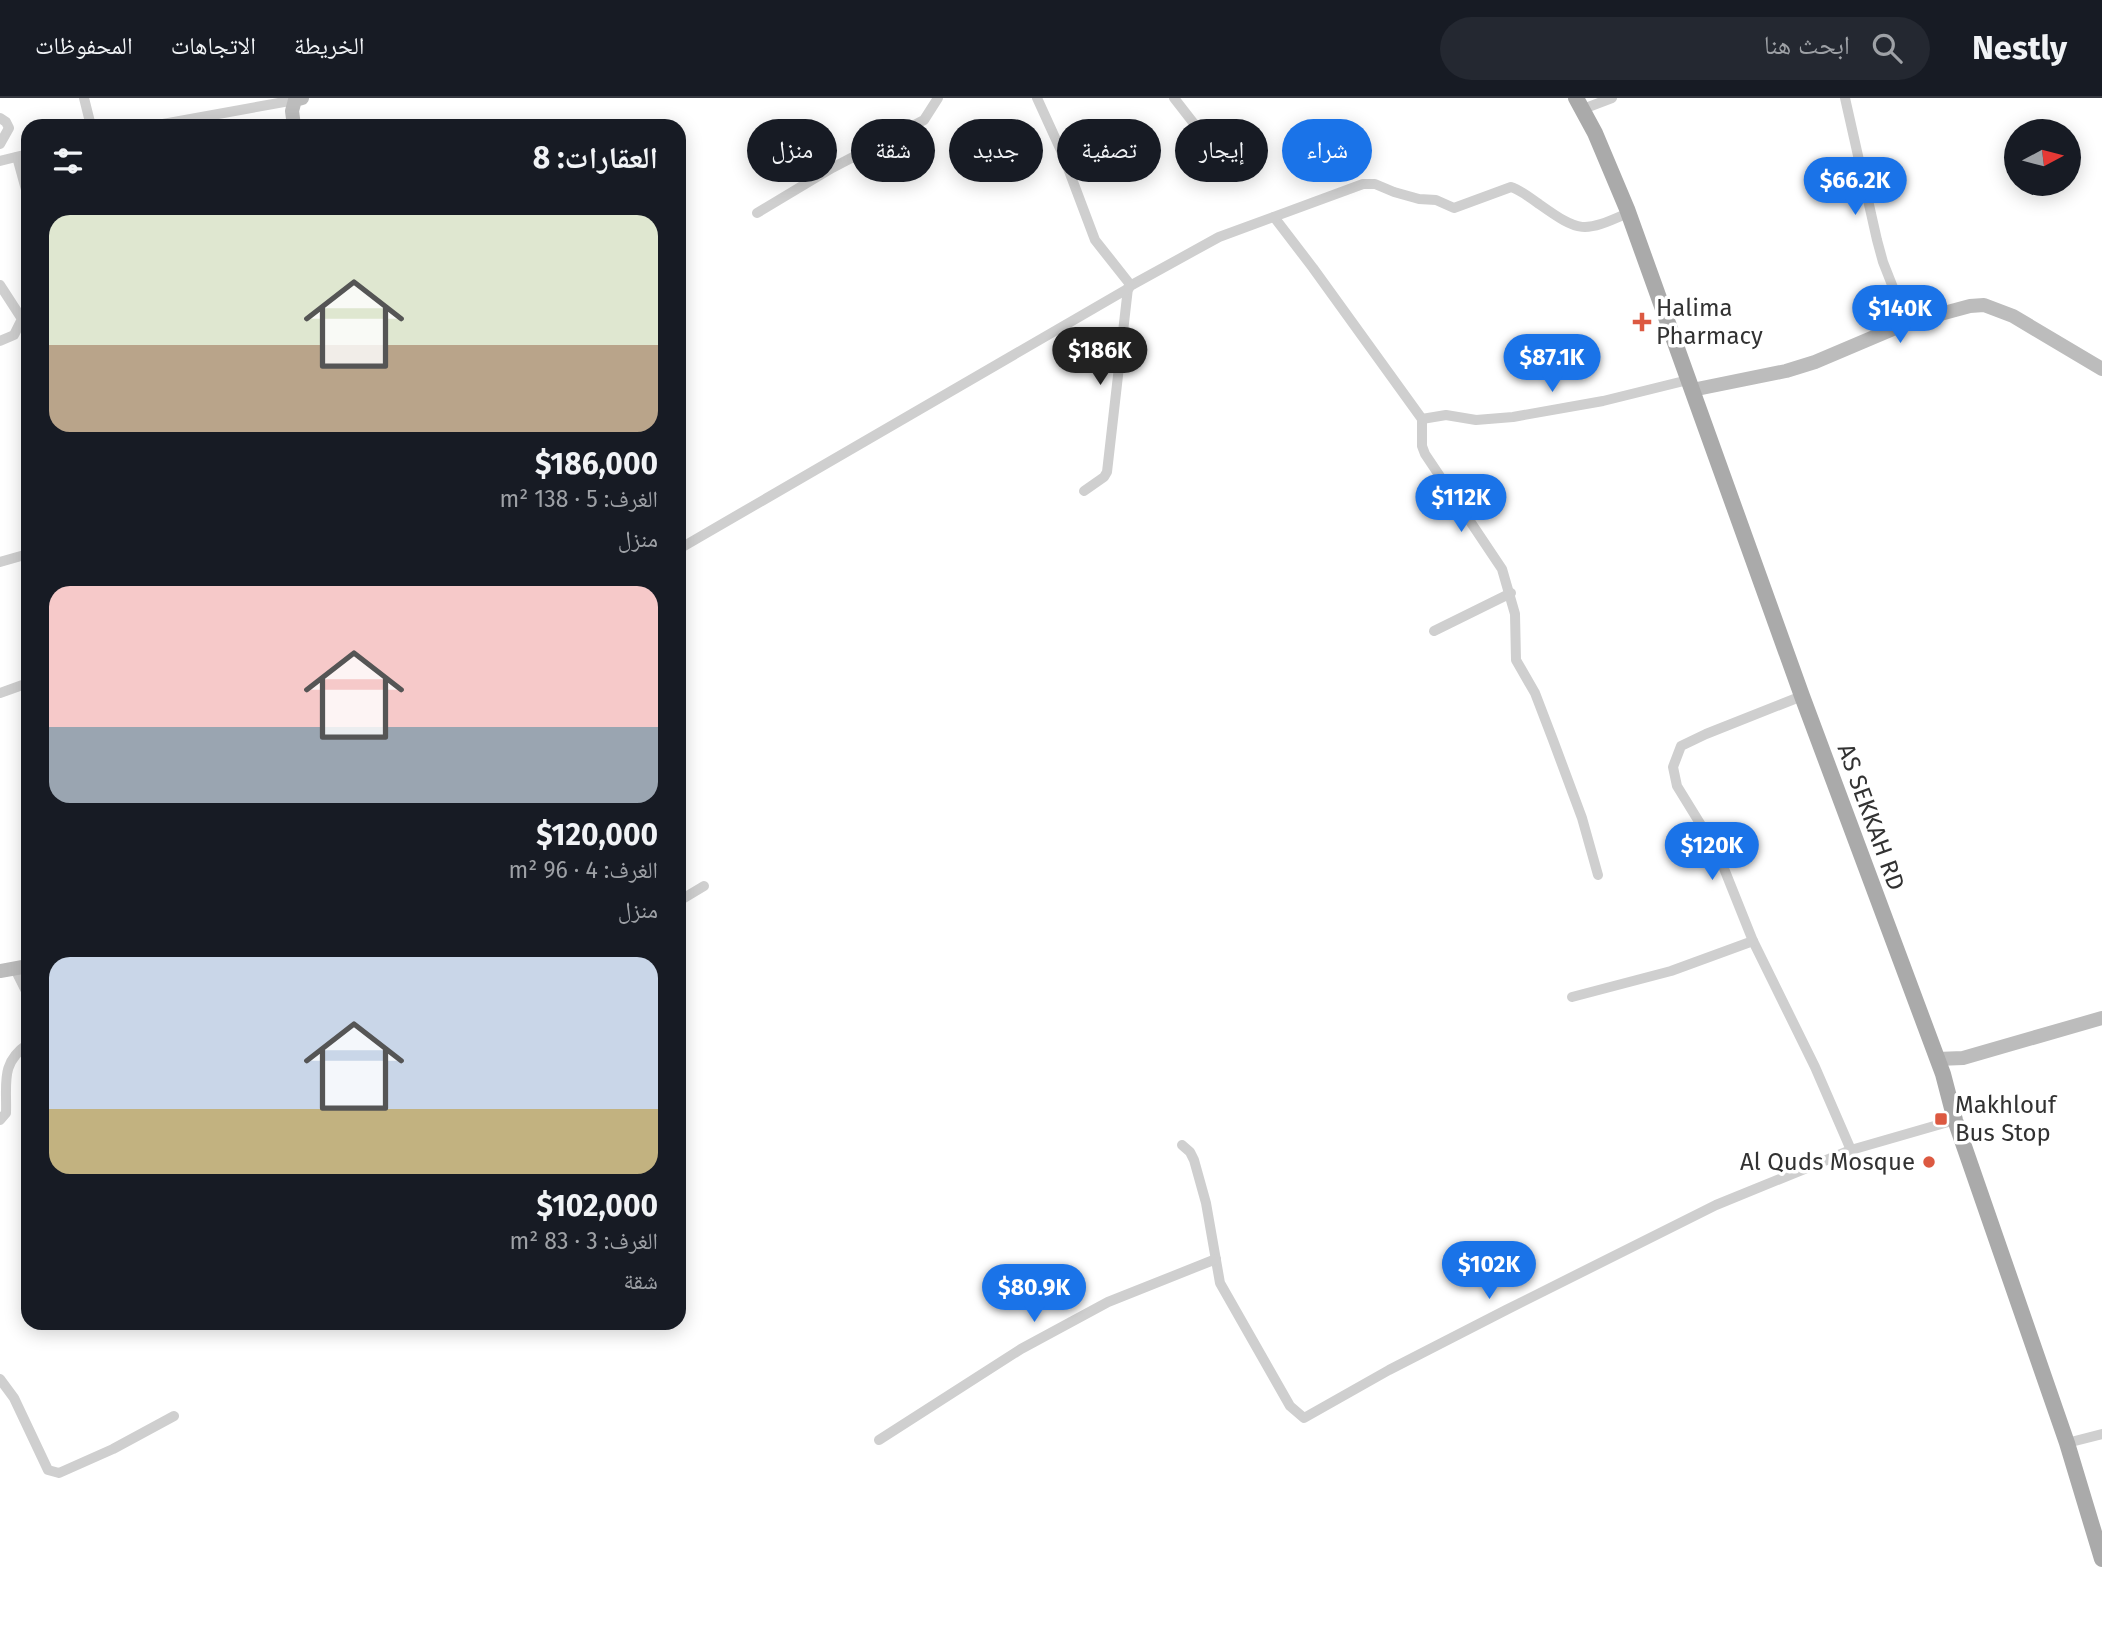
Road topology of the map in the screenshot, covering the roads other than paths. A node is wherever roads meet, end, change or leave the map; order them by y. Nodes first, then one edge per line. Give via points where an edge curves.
1 (84, 98) edge
2 (938, 98) edge
3 (1037, 98) edge
4 (1174, 98) edge
5 (1612, 98) edge
6 (1844, 98) edge
7 (298, 99) edge
8 (1580, 104) edge
9 (0, 118) edge
10 (89, 119) edge
11 (190, 119) edge
12 (293, 119) edge
13 (1190, 119) edge
14 (0, 144) edge
15 (21, 155) edge
16 (0, 161) edge
17 (757, 213) dead end
18 (1628, 213) junction
19 (1274, 217) junction
20 (0, 285) edge
21 (1129, 287) junction
22 (21, 317) edge
23 (21, 321) edge
24 (1907, 324) junction
25 (0, 341) edge
26 (2102, 368) edge
27 (1690, 385) junction
28 (1422, 419) junction
29 (1084, 491) dead end
30 (686, 545) edge
31 (21, 556) edge
32 (0, 562) edge
33 (1511, 593) junction
34 (1434, 631) dead end
35 (21, 686) edge
36 (0, 693) edge
37 (1802, 696) junction
38 (1598, 875) dead end
39 (704, 886) dead end
40 (686, 897) edge
41 (1753, 941) junction
42 (21, 967) edge
43 (0, 971) edge
44 (1572, 997) dead end
45 (2102, 1018) edge
46 (21, 1049) edge
47 (1940, 1067) junction
48 (0, 1120) edge
49 (1955, 1120) junction
50 (1182, 1145) dead end
51 (1851, 1150) junction
52 (1216, 1259) junction
53 (0, 1380) edge
54 (174, 1416) dead end
55 (2102, 1434) edge
56 (879, 1440) dead end
57 (2067, 1443) junction
58 (2102, 1559) edge

1 - 10 street
2 - 17 street via 924,120
3 - 21 street via 1095,240
4 - 13 street
5 - 8 street
6 - 24 street via 1877,240
7 - 11 street
7 - 12 street
8 - 18 main road, AS SEKKAH RD
9 - 14 street via 9,130
15 - 16 street
18 - 19 street via 1596,228 1583,228 1511,187 1454,208 1368,182
18 - 27 main road, AS SEKKAH RD
19 - 21 street via 1219,237
19 - 28 street
20 - 22 street
21 - 29 street via 1107,472
21 - 30 street
23 - 25 street via 14,335
24 - 26 street via 1984,305 2013,316
24 - 27 street via 1786,371
27 - 28 street via 1513,417
27 - 37 main road, AS SEKKAH RD
28 - 33 street via 1425,454 1496,558
31 - 32 street
33 - 34 street
33 - 38 street via 1516,660 1553,740
35 - 36 street
37 - 41 street via 1681,746 1674,759 1677,786 1717,851
37 - 47 main road, AS SEKKAH RD
39 - 40 street
41 - 44 street via 1671,971
41 - 51 street
42 - 43 street
45 - 47 street
46 - 48 street via 6,1070 6,1113
47 - 49 main road, AS SEKKAH RD
49 - 51 street
49 - 57 main road, AS SEKKAH RD
50 - 52 street via 1194,1160
51 - 52 street via 1716,1205 1304,1418 1290,1406 1220,1283
52 - 56 street via 1108,1302 1021,1349
53 - 54 street via 15,1398 53,1473 113,1449
55 - 57 street
57 - 58 main road, AS SEKKAH RD

